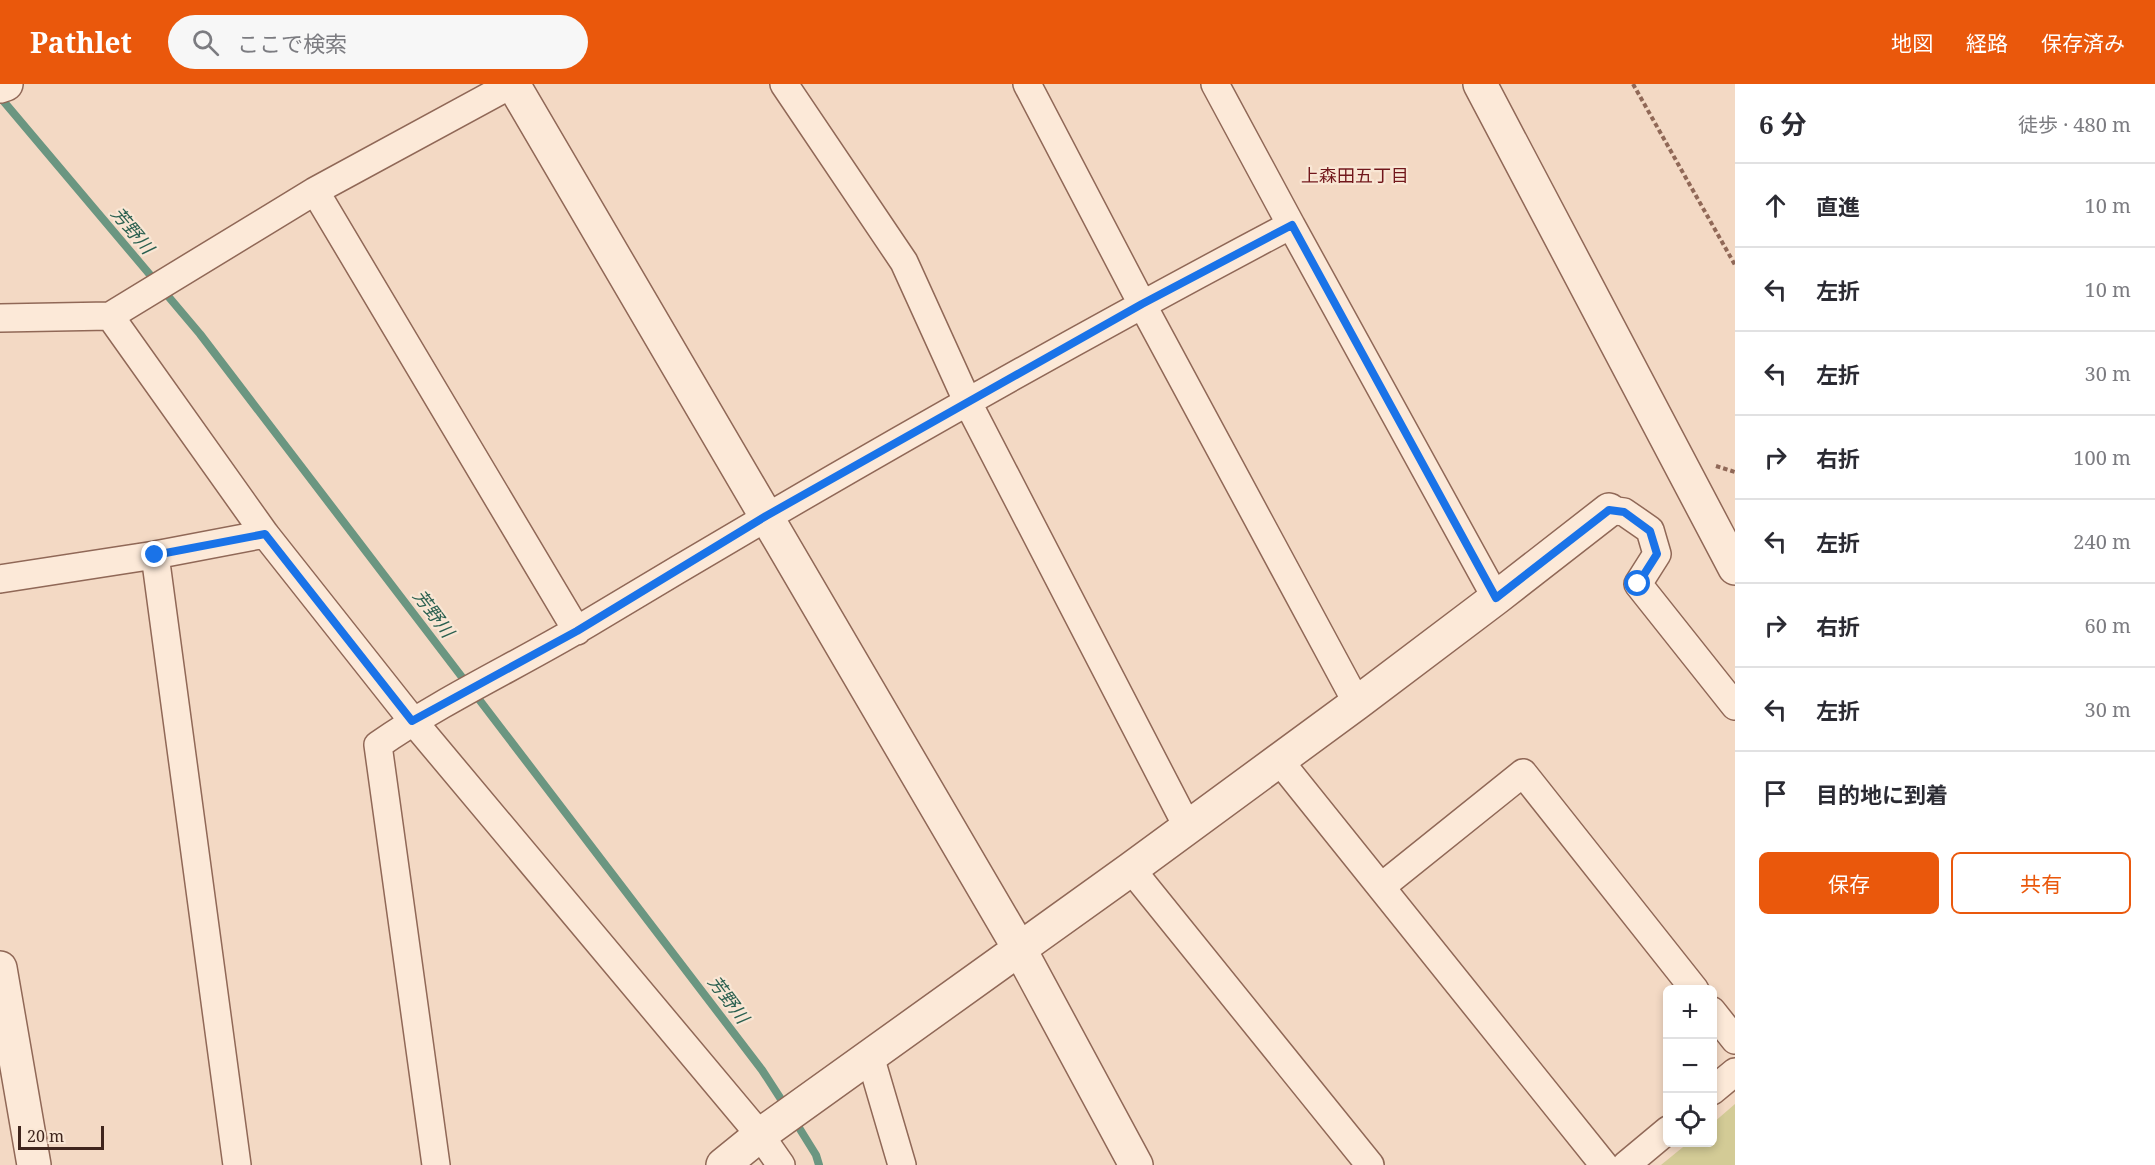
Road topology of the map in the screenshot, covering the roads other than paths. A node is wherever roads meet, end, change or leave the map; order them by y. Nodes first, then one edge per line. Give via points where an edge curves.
1 (6, 84) edge
2 (512, 84) edge
3 (784, 84) edge
4 (1027, 84) edge
5 (1215, 84) edge
6 (1480, 84) edge
7 (0, 86) edge
8 (315, 191) junction
9 (1292, 225) junction
10 (1142, 304) junction
11 (110, 316) junction
12 (0, 318) edge
13 (968, 403) junction
14 (1609, 510) joint
15 (766, 516) junction
16 (265, 534) junction
17 (155, 555) junction
18 (1735, 568) edge
19 (0, 579) edge
20 (1496, 598) junction
21 (577, 631) junction
22 (1727, 696) edge
23 (1357, 703) junction
24 (1735, 716) edge
25 (412, 721) junction
26 (1278, 759) junction
27 (1187, 826) junction
28 (1131, 868) junction
29 (1381, 887) junction
30 (1019, 948) junction
31 (0, 968) edge
32 (1691, 985) edge
33 (1717, 1016) edge
34 (1735, 1040) edge
35 (870, 1056) junction
36 (1735, 1072) edge
37 (1717, 1088) edge
38 (768, 1130) junction
39 (1663, 1134) edge
40 (34, 1165) edge
41 (237, 1165) edge
42 (436, 1165) edge
43 (723, 1165) edge
44 (781, 1165) edge
45 (902, 1165) edge
46 (1136, 1165) edge
47 (1370, 1165) edge
48 (1604, 1165) edge
49 (1626, 1165) edge

1 - 7 street
2 - 8 street
2 - 15 street
3 - 13 street via 904,262
4 - 10 street
5 - 9 street
6 - 18 street
8 - 11 street
8 - 21 street
9 - 10 street
9 - 20 street
10 - 13 street
10 - 23 street
11 - 12 street
11 - 16 street
13 - 15 street
13 - 27 street
14 - 20 street
14 - 22 street via 1624,512 1650,531 1657,554 1638,584
15 - 21 street
15 - 30 street
16 - 17 street
16 - 25 street
17 - 19 street
17 - 41 street
20 - 23 street
21 - 25 street
22 - 24 street
23 - 26 street
25 - 38 street
25 - 42 street via 378,746
26 - 27 street
26 - 29 street
27 - 28 street
28 - 30 street
28 - 47 street
29 - 32 street via 1523,773
29 - 48 street
30 - 35 street
30 - 46 street
31 - 40 street
33 - 34 street
35 - 38 street
35 - 45 street
36 - 37 street
38 - 43 street
38 - 44 street
39 - 49 street

